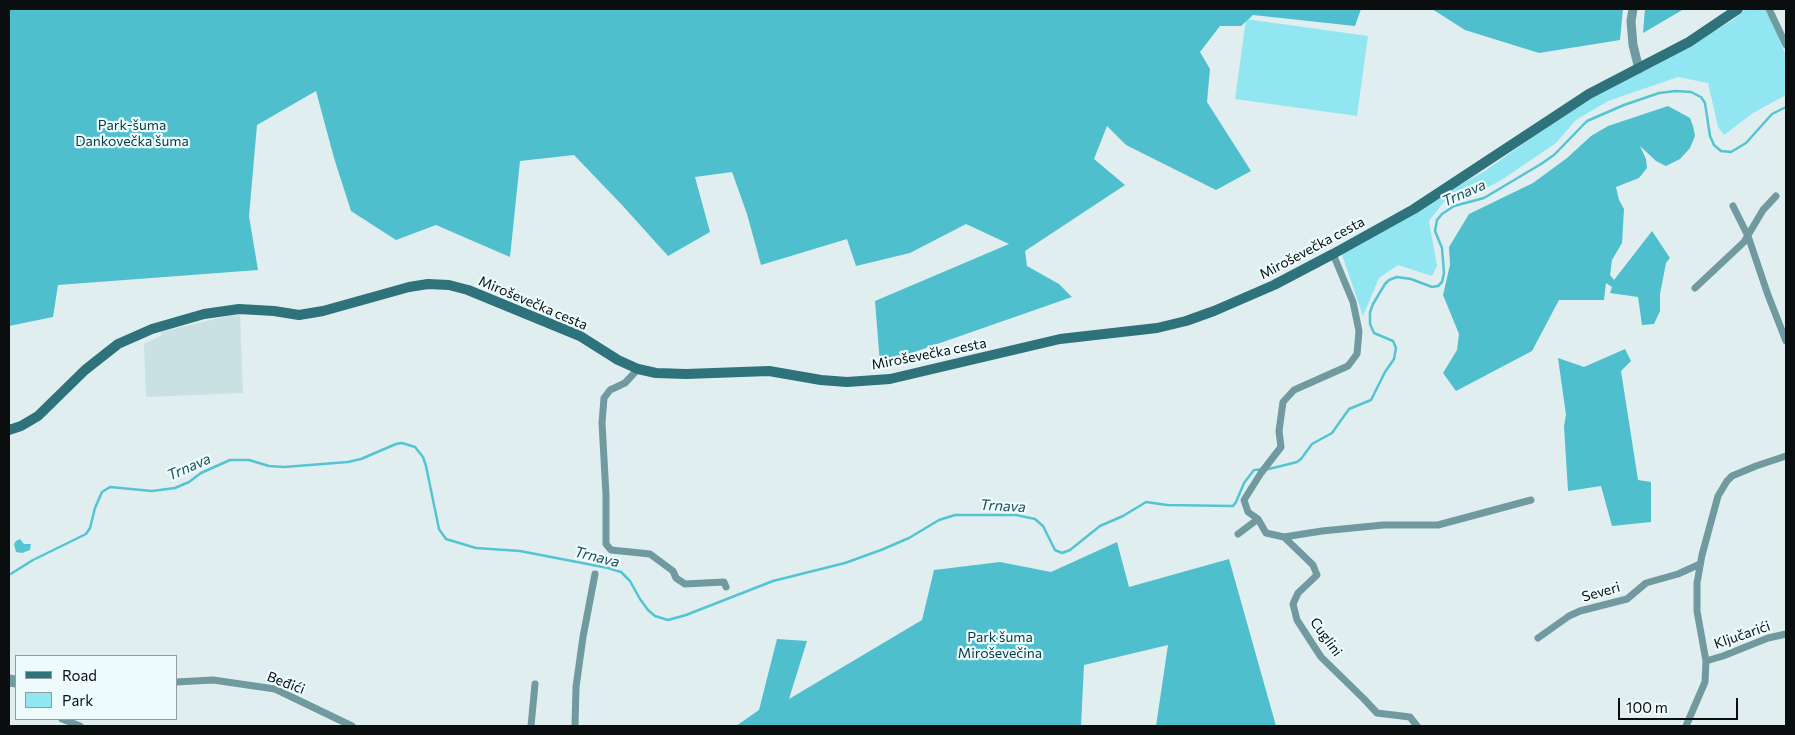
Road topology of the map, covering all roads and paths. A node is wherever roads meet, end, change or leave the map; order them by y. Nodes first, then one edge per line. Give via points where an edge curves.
1 (1633, 9) edge
2 (1738, 9) edge
3 (1769, 9) edge
4 (1786, 45) edge
5 (1639, 68) junction
6 (1776, 196) dead end
7 (1733, 206) dead end
8 (1748, 236) junction
9 (1333, 254) junction
10 (1695, 288) dead end
11 (1786, 341) edge
12 (638, 369) junction
13 (9, 430) edge
14 (1786, 456) edge
15 (1531, 500) dead end
16 (1258, 519) junction
17 (1238, 534) dead end
18 (1284, 537) junction
19 (1700, 564) junction
20 (595, 574) dead end
21 (726, 587) dead end
22 (1786, 634) edge
23 (1538, 638) dead end
24 (1706, 661) junction
25 (178, 682) edge
26 (535, 684) dead end
27 (65, 720) edge
28 (80, 726) edge
29 (352, 726) edge
30 (531, 726) edge
31 (575, 726) edge
32 (1417, 726) edge
33 (1686, 726) edge

1 - 5 street via 1633,45
2 - 5 main road, Miroševečka cesta via 1690,42
3 - 4 street
5 - 9 main road, Miroševečka cesta via 1589,94 1414,209
6 - 8 street
7 - 8 street
8 - 10 street
8 - 11 street
9 - 12 main road, Miroševečka cesta via 1274,285 1186,321 1150,329 1060,339 890,379 847,382 769,371 686,374
9 - 16 street, Cuglini via 1353,302 1359,331 1357,354 1348,366 1294,390 1283,402 1279,431 1281,447 1244,500 1248,512
12 - 13 main road, Miroševečka cesta via 580,336 468,290 428,284 299,315 239,309 204,314 152,329 118,344 84,370 38,416
12 - 21 street via 604,398 606,544 611,550 650,554 685,584 724,582
14 - 19 street via 1747,469 1727,481 1718,496
15 - 18 street via 1438,525 1383,526
16 - 17 street
16 - 18 street, Cuglini via 1266,533
18 - 32 street, Cuglini via 1313,565 1317,575 1298,594 1293,604 1297,620 1321,657 1377,713 1410,717
19 - 23 street, Severi via 1646,583 1627,599 1569,616
19 - 24 street via 1698,611
20 - 31 street via 576,687
22 - 24 street, Ključarići
24 - 33 street via 1703,690
25 - 29 street, Beđići via 213,680 275,689
26 - 30 street
27 - 28 street

